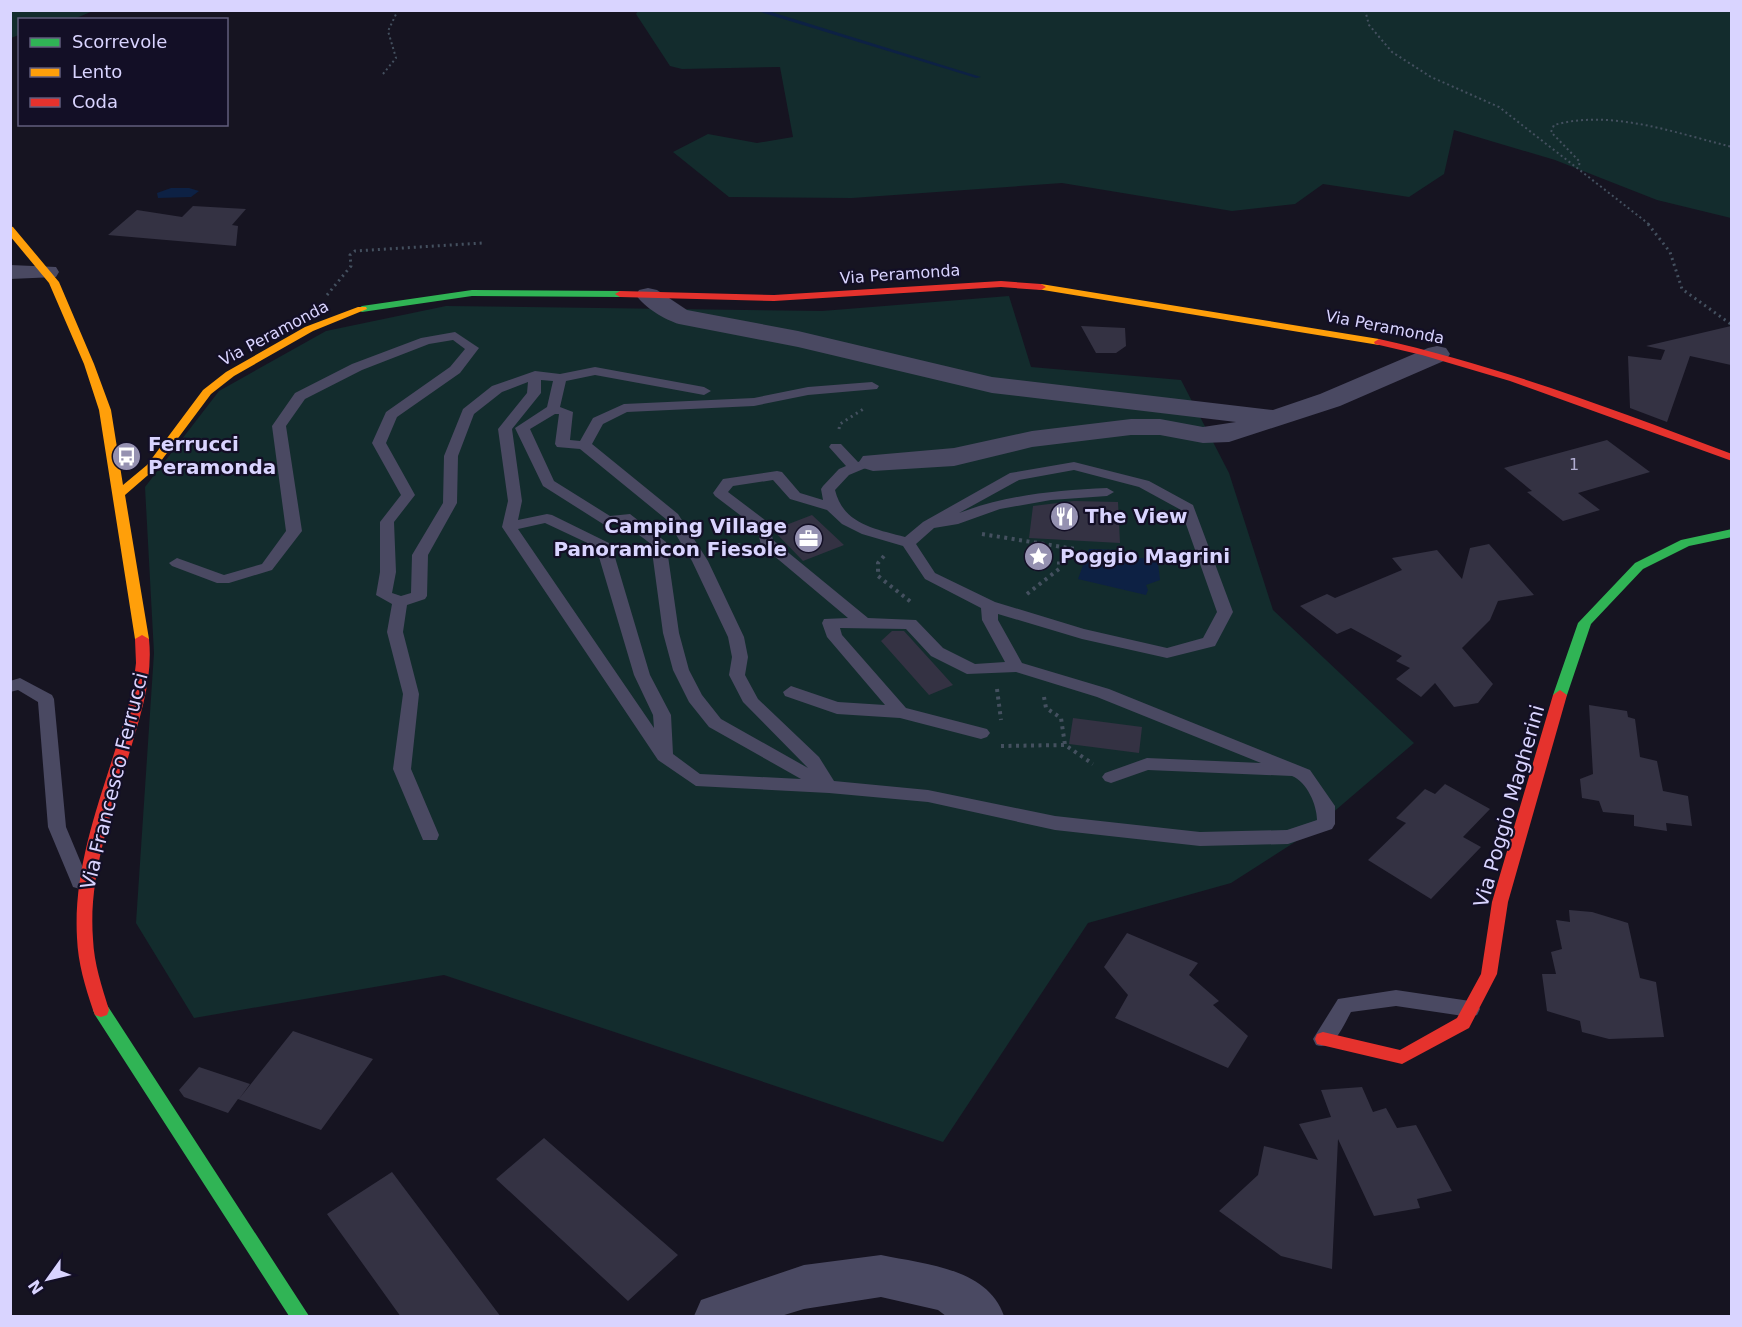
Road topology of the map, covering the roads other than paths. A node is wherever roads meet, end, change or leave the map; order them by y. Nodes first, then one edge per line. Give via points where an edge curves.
1 (10, 229) edge
2 (10, 272) edge
3 (46, 272) junction
4 (648, 295) junction
5 (1437, 354) junction
6 (535, 375) junction
7 (560, 378) junction
8 (872, 386) road end
9 (704, 391) dead end
10 (553, 409) junction
11 (1278, 419) junction
12 (584, 445) junction
13 (836, 447) road end
14 (1731, 458) edge
15 (864, 464) junction
16 (1107, 492) dead end
17 (118, 495) junction
18 (832, 507) junction
19 (928, 525) junction
20 (509, 527) junction
21 (1731, 533) edge
22 (908, 543) junction
23 (177, 563) dead end
24 (400, 602) junction
25 (998, 608) junction
26 (864, 623) junction
27 (1016, 667) junction
28 (10, 687) edge
29 (791, 692) dead end
30 (900, 712) junction
31 (981, 733) dead end
32 (664, 756) junction
33 (1300, 772) junction
34 (1111, 777) dead end
35 (829, 787) junction
36 (430, 835) dead end
37 (85, 894) junction
38 (1470, 1009) junction
39 (1323, 1039) joint
40 (965, 1308) edge
41 (300, 1317) edge
42 (718, 1317) edge

1 - 3 street, Via Francesco Ferrucci
2 - 3 street
3 - 17 street, Via Francesco Ferrucci via 60,294 105,410
4 - 5 street, Via Peramonda via 774,298 1017,284 1350,336
4 - 11 street via 679,316 798,339 992,385
4 - 17 street, Via Peramonda via 472,293 389,303 335,318 261,356 207,392 151,467
5 - 11 street
5 - 14 street, Via Peramonda via 1495,371
6 - 7 lane
6 - 20 lane via 534,393 505,429 515,501
6 - 24 lane via 497,389 468,412 451,456 450,503 420,555 419,596
7 - 9 lane via 595,371
7 - 10 lane
8 - 12 lane via 808,391 754,402 624,408 598,421
10 - 12 lane via 566,412 562,444
10 - 35 lane via 522,428 548,483 608,521 625,517 658,542 671,633 681,670 695,698 715,723
11 - 15 street via 1218,436 1131,427 1032,439 954,457
12 - 35 lane via 673,517 700,561 736,638 740,657 736,675 751,702 813,760
13 - 15 lane
15 - 18 lane via 844,472 828,489
16 - 19 lane via 1033,497 993,506 958,521
17 - 37 street, Via Francesco Ferrucci via 144,651 143,675
18 - 22 lane via 857,527
18 - 26 lane via 795,496 777,475 728,482 720,493 764,526 766,542
19 - 22 lane
19 - 25 lane via 1014,476 1074,466 1144,484 1188,508 1225,612 1209,642 1167,653 1082,634
20 - 32 lane
20 - 32 lane via 547,518 603,544 642,675 662,715
21 - 38 street, Via Poggio Magherini via 1685,543 1639,566 1585,623 1500,902 1489,974
22 - 25 lane via 930,576
23 - 24 lane via 223,580 267,567 294,531 279,426 300,396 357,367 426,341 455,336 472,348 455,370 391,415 379,443 408,495 387,522 388,572 384,595
24 - 36 lane via 395,632 411,694 402,769
25 - 27 lane via 990,620
26 - 27 lane via 910,624 937,652 973,670
26 - 30 lane via 830,623 835,637
27 - 33 lane via 1103,693
28 - 37 lane via 20,684 46,699 57,827
29 - 30 lane via 837,708
30 - 31 lane
32 - 35 lane via 696,780
33 - 34 lane via 1147,764
33 - 35 lane via 1326,806 1326,824 1288,837 1200,839 1055,823 928,796
37 - 41 street, Via Francesco Ferrucci via 83,945 88,974 101,1009
38 - 39 street, Via Poggio Magherini via 1462,1023 1402,1057
38 - 39 lane via 1396,998 1345,1005
40 - 42 street via 880,1276 804,1287

